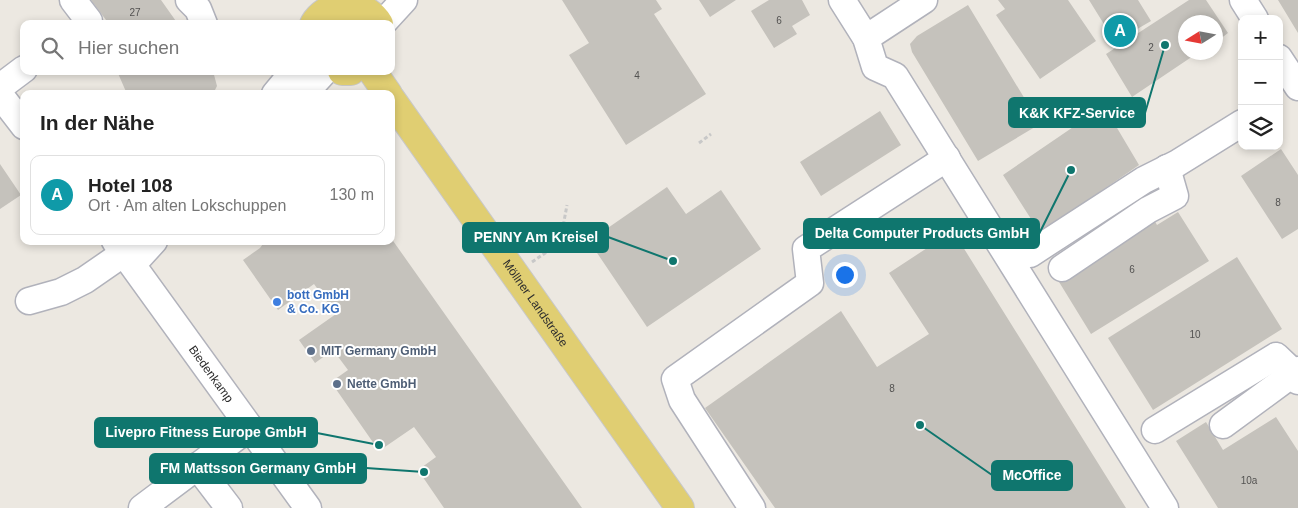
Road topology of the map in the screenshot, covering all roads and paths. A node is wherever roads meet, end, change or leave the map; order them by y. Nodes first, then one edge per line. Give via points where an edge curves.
1 (73, 0) edge
2 (189, 0) edge
3 (404, 0) edge
4 (842, 0) edge
5 (924, 0) edge
6 (1243, 0) edge
7 (319, 11) edge
8 (374, 13) edge
9 (1252, 15) edge
10 (88, 20) edge
11 (202, 20) edge
12 (866, 38) junction
13 (1280, 60) edge
14 (20, 72) edge
15 (291, 75) edge
16 (321, 75) edge
17 (375, 75) edge
18 (0, 87) edge
19 (1298, 87) edge
20 (278, 90) edge
21 (308, 90) edge
22 (385, 90) edge
23 (0, 95) edge
24 (1283, 96) edge
25 (395, 105) edge
26 (20, 121) edge
27 (1238, 125) edge
28 (712, 134) dead end
29 (698, 143) dead end
30 (947, 158) junction
31 (1167, 168) junction
32 (567, 205) dead end
33 (144, 245) edge
34 (124, 253) edge
35 (1030, 254) dead end
36 (1062, 268) dead end
37 (516, 274) junction
38 (29, 300) dead end
39 (1297, 375) edge
40 (1222, 425) dead end
41 (250, 427) junction
42 (1155, 430) dead end
43 (197, 466) junction
44 (142, 508) edge
45 (229, 508) edge
46 (308, 508) edge
47 (680, 508) edge
48 (752, 508) edge
49 (1165, 508) edge

1 - 10 street
2 - 11 street
3 - 8 street
4 - 12 street
5 - 12 street
6 - 9 street
7 - 8 main road via 334,4 354,2
12 - 30 street via 875,67 895,76
13 - 19 street
14 - 18 street
15 - 20 street
16 - 21 street
17 - 22 main road
19 - 24 street
23 - 26 street
25 - 37 main road, Möllner Landstraße
27 - 31 street
28 - 29 path
30 - 48 street via 806,249 810,284 675,379 682,400
30 - 49 street
31 - 35 street
31 - 36 street via 1176,196 1148,210
32 - 37 path via 560,243
33 - 34 street
34 - 38 street via 61,292
34 - 41 street, Biedenkamp
37 - 47 main road, Möllner Landstraße
39 - 40 street
39 - 42 street via 1276,356
41 - 43 street
41 - 46 street, Biedenkamp
43 - 44 street
43 - 45 street

